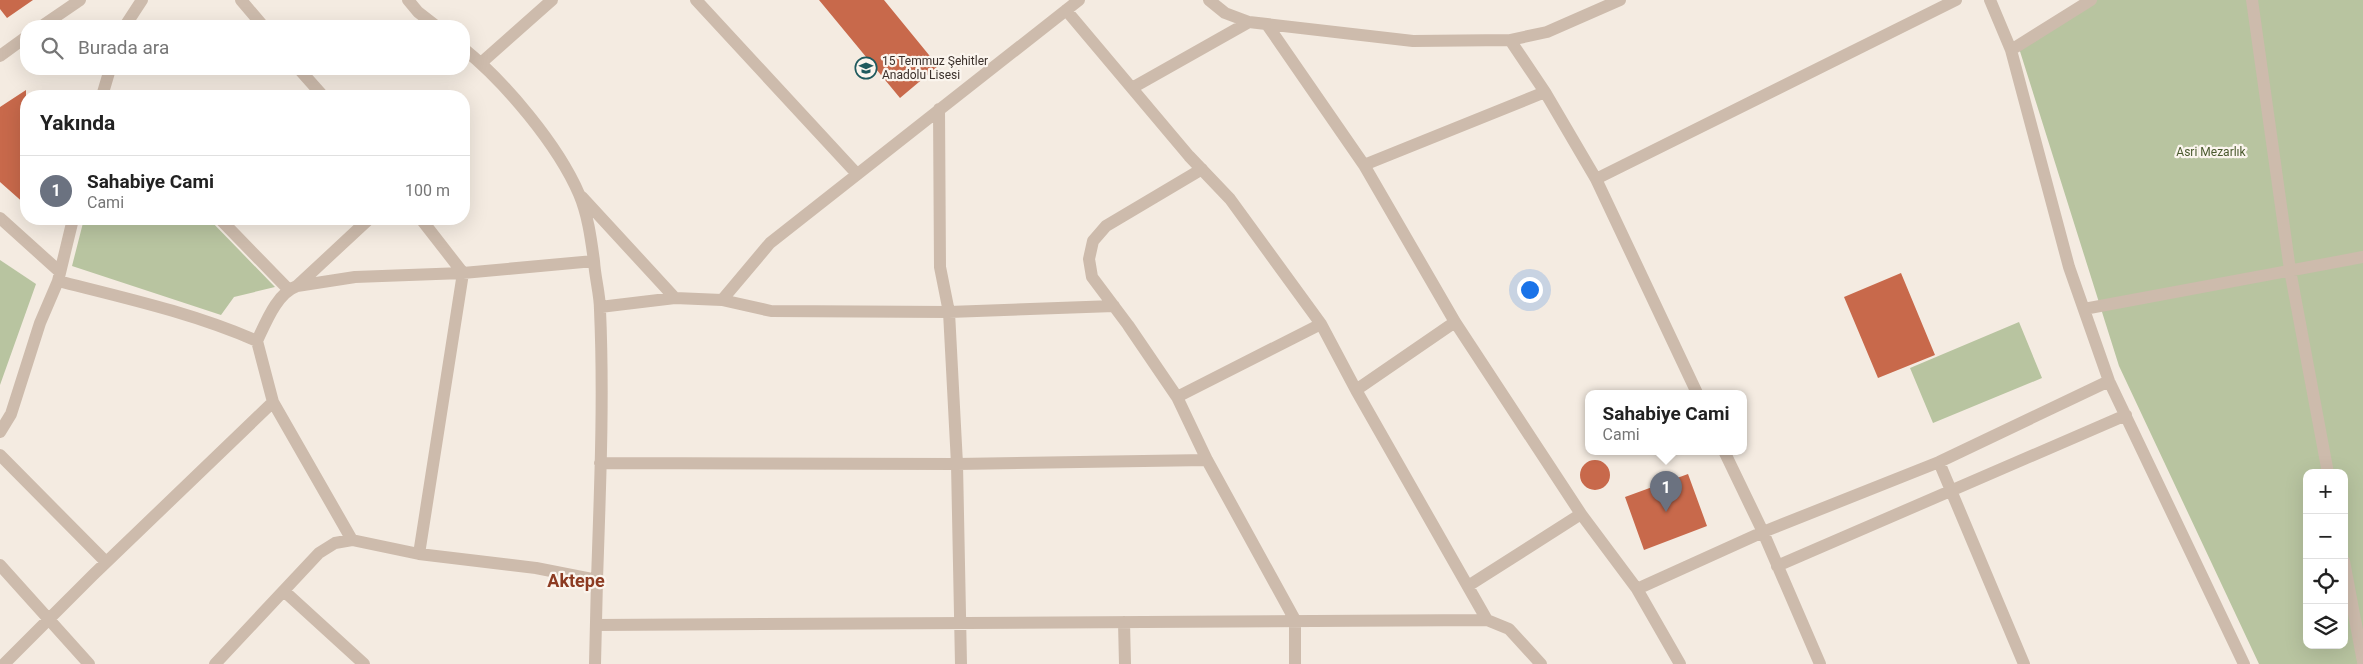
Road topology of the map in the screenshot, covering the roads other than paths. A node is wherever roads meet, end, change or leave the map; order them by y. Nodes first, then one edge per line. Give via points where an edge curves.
1 (80, 0) edge
2 (142, 0) edge
3 (241, 0) edge
4 (408, 0) edge
5 (552, 0) edge
6 (696, 0) edge
7 (1079, 0) edge
8 (1209, 0) edge
9 (1620, 0) edge
10 (1956, 0) edge
11 (1990, 0) edge
12 (2091, 0) edge
13 (2252, 0) edge
14 (1066, 10) junction
15 (51, 20) edge
16 (129, 20) edge
17 (258, 20) edge
18 (430, 20) edge
19 (1249, 22) junction
20 (1268, 26) junction
21 (1510, 40) junction
22 (20, 42) edge
23 (2011, 50) junction
24 (470, 54) edge
25 (0, 56) edge
26 (481, 63) junction
27 (108, 75) edge
28 (305, 75) edge
29 (1132, 88) junction
30 (104, 90) edge
31 (318, 90) edge
32 (1545, 92) junction
33 (939, 109) junction
34 (1364, 165) junction
35 (1202, 169) junction
36 (857, 174) junction
37 (1596, 179) junction
38 (580, 195) junction
39 (0, 218) edge
40 (72, 225) edge
41 (226, 225) edge
42 (362, 225) edge
43 (426, 225) edge
44 (2363, 257) edge
45 (594, 261) junction
46 (2290, 270) junction
47 (464, 272) junction
48 (59, 277) junction
49 (292, 288) junction
50 (675, 298) junction
51 (722, 300) junction
52 (1114, 306) junction
53 (600, 307) junction
54 (2084, 308) junction
55 (949, 312) junction
56 (1456, 322) junction
57 (1321, 324) junction
58 (257, 340) junction
59 (2109, 381) junction
60 (1356, 390) junction
61 (1696, 390) edge
62 (1177, 397) junction
63 (273, 402) junction
64 (2126, 415) junction
65 (0, 432) edge
66 (0, 455) edge
67 (1726, 455) edge
68 (1207, 460) junction
69 (1939, 462) junction
70 (600, 463) junction
71 (957, 464) junction
72 (2327, 469) edge
73 (1951, 491) junction
74 (1582, 514) junction
75 (1763, 532) junction
76 (352, 540) junction
77 (419, 554) junction
78 (106, 562) junction
79 (0, 565) edge
80 (1777, 566) junction
81 (597, 580) junction
82 (2348, 582) edge
83 (1468, 586) junction
84 (1637, 589) junction
85 (284, 591) junction
86 (48, 619) junction
87 (1295, 620) junction
88 (1487, 620) junction
89 (1124, 622) junction
90 (961, 624) junction
91 (596, 625) junction
92 (2363, 662) edge
93 (4, 664) edge
94 (89, 664) edge
95 (215, 664) edge
96 (364, 664) edge
97 (595, 664) edge
98 (961, 664) edge
99 (1125, 664) edge
100 (1295, 664) edge
101 (1541, 664) edge
102 (1680, 664) edge
103 (1820, 664) edge
104 (2024, 664) edge
105 (2244, 664) edge

1 - 15 street
2 - 16 street
3 - 17 street
4 - 18 street
5 - 26 street
6 - 36 street
7 - 14 street
8 - 19 street via 1225,13
9 - 21 street via 1547,32
10 - 37 street
11 - 23 street
12 - 23 street
13 - 46 street
14 - 29 street
14 - 33 street
19 - 20 street
19 - 29 street
20 - 21 street via 1413,41
20 - 34 street
21 - 32 street
22 - 25 street
23 - 54 street via 2069,267
24 - 26 street
26 - 38 street via 534,122 563,163
27 - 30 street
28 - 31 street
29 - 35 street
32 - 34 street
32 - 37 street
33 - 36 street
33 - 55 street via 940,267
34 - 56 street
35 - 52 street via 1106,226 1093,241 1089,258 1092,277
35 - 57 street via 1230,199
36 - 51 street via 770,243
37 - 61 street
38 - 45 street
38 - 50 street
39 - 48 street
40 - 48 street
41 - 49 street
42 - 49 street
43 - 47 street
44 - 46 street
45 - 47 street
45 - 53 street
46 - 54 street
46 - 72 street
47 - 49 street via 355,277
47 - 77 street
48 - 58 street via 155,304
48 - 65 street via 40,323 11,414
49 - 58 street via 272,311
50 - 51 street
50 - 53 street
51 - 55 street via 771,311
52 - 55 street
52 - 62 street
53 - 70 street
54 - 59 street
55 - 71 street
56 - 60 street
56 - 74 street
57 - 60 street
57 - 62 street
58 - 63 street
59 - 64 street
59 - 69 street
60 - 83 street
62 - 68 street
63 - 76 street
63 - 78 street
64 - 73 street
64 - 105 street
66 - 78 street
67 - 75 street
68 - 71 street
68 - 87 street
69 - 73 street
69 - 75 street
70 - 71 street
70 - 81 street
71 - 90 street
73 - 80 street
73 - 104 street
74 - 83 street
74 - 84 street
75 - 80 street
75 - 84 street
76 - 77 street
76 - 85 street via 335,543 319,554
77 - 81 street via 536,568
78 - 86 street
79 - 86 street
80 - 103 street
81 - 91 street
82 - 92 street
83 - 88 street
84 - 102 street
85 - 95 street
85 - 96 street
86 - 93 street
86 - 94 street
87 - 88 street
87 - 89 street
87 - 100 street
88 - 101 street via 1509,629
89 - 90 street
89 - 99 street
90 - 91 street
90 - 98 street
91 - 97 street

